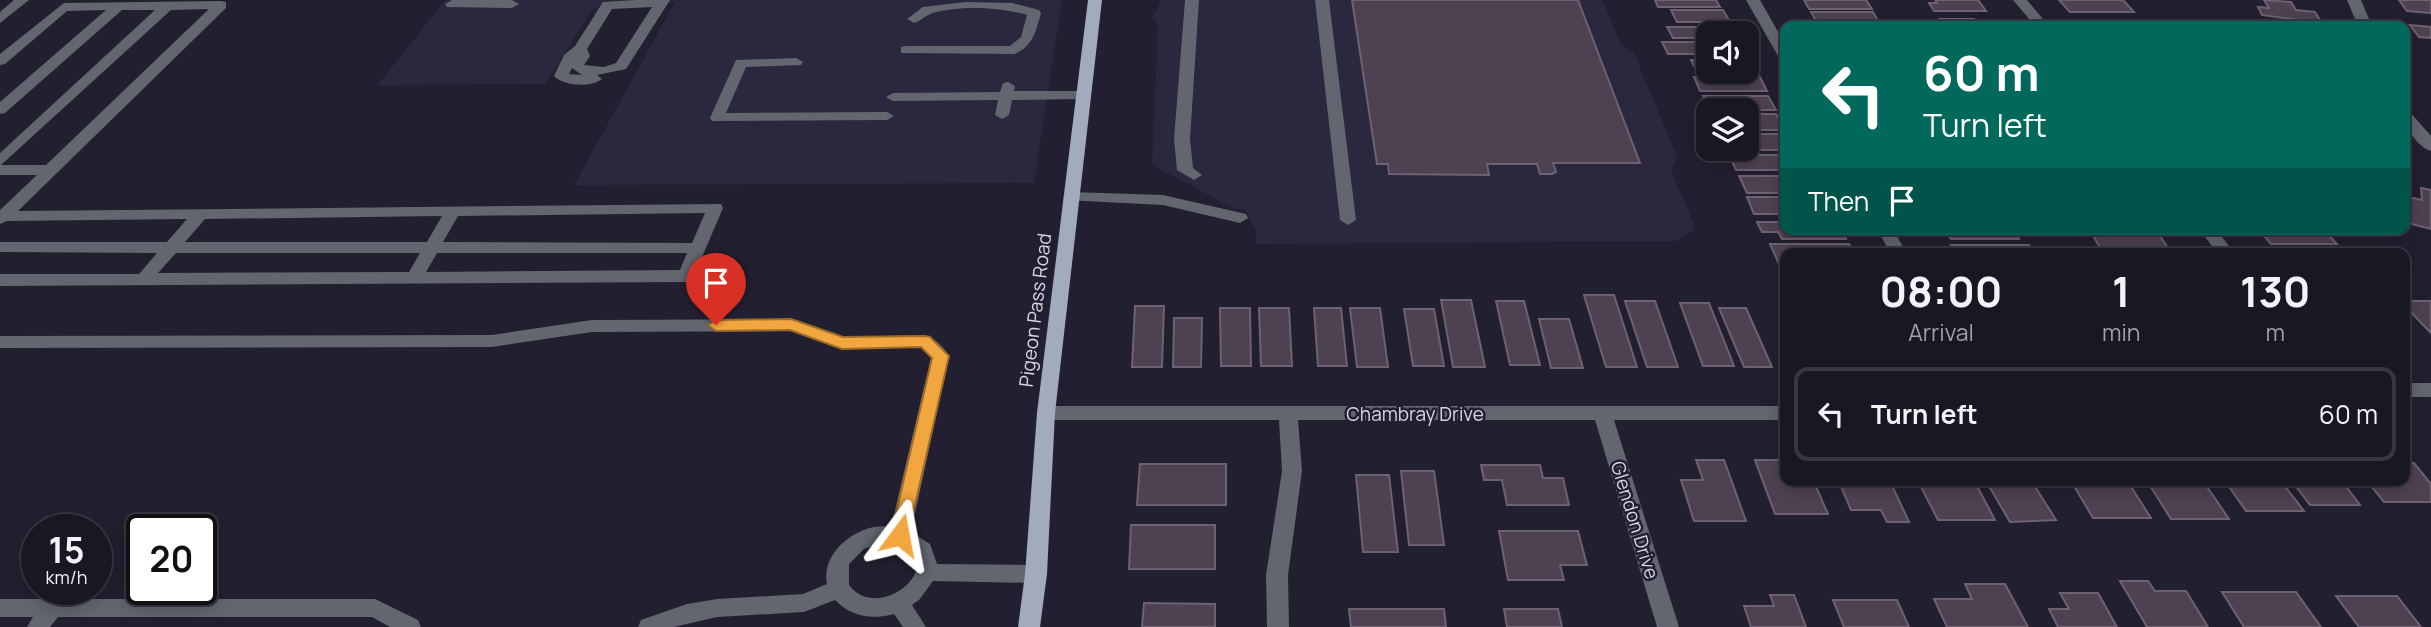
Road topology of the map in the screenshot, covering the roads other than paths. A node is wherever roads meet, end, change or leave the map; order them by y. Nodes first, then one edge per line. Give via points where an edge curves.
1 (22, 0) edge
2 (1095, 0) edge
3 (1192, 0) edge
4 (1322, 0) edge
5 (1753, 0) edge
6 (2020, 0) edge
7 (2354, 0) edge
8 (497, 2) edge
9 (662, 2) edge
10 (137, 3) edge
11 (452, 4) dead end
12 (512, 4) dead end
13 (167, 5) junction
14 (119, 6) junction
15 (0, 19) edge
16 (914, 19) dead end
17 (2038, 21) edge
18 (2363, 21) edge
19 (1780, 47) edge
20 (906, 50) dead end
21 (0, 61) edge
22 (796, 62) dead end
23 (1007, 91) junction
24 (1083, 95) junction
25 (893, 96) dead end
26 (0, 110) edge
27 (1002, 115) dead end
28 (887, 116) dead end
29 (2410, 121) edge
30 (2431, 146) edge
31 (0, 161) edge
32 (0, 170) edge
33 (51, 170) junction
34 (1194, 175) dead end
35 (1071, 197) junction
36 (453, 211) junction
37 (200, 214) junction
38 (1, 217) edge
39 (1240, 218) dead end
40 (1348, 220) dead end
41 (0, 247) edge
42 (170, 247) junction
43 (432, 247) junction
44 (698, 248) junction
45 (414, 278) junction
46 (143, 279) junction
47 (0, 280) edge
48 (0, 342) edge
49 (2410, 390) edge
50 (2431, 390) edge
51 (1046, 412) junction
52 (1780, 413) edge
53 (1288, 414) junction
54 (1603, 414) junction
55 (900, 535) junction
56 (934, 571) junction
57 (1036, 574) junction
58 (838, 589) junction
59 (899, 603) junction
60 (0, 608) edge
61 (52, 608) junction
62 (38, 627) edge
63 (410, 627) edge
64 (649, 627) edge
65 (915, 627) edge
66 (1029, 627) edge
67 (1278, 627) edge
68 (1668, 627) edge

1 - 15 street
2 - 24 main road, Pigeon Pass Road
3 - 34 street via 1182,139 1185,170
4 - 40 street
5 - 19 street
6 - 17 street
7 - 18 street
8 - 11 street
8 - 12 street
9 - 9 street via 608,5 561,76 603,79 621,66
10 - 13 street
10 - 14 street
13 - 31 street
13 - 33 street via 221,5
14 - 21 street via 64,7
14 - 26 street
16 - 20 street via 925,10 955,7 1023,8 1034,13 1027,38 1014,50
22 - 28 street via 741,63 717,118
23 - 24 street
23 - 25 street
23 - 27 street
24 - 35 main road, Pigeon Pass Road
29 - 30 street
32 - 33 street
33 - 38 street
35 - 39 street via 1163,200
35 - 51 main road, Pigeon Pass Road
36 - 37 street
36 - 43 street
36 - 44 street via 715,208
37 - 38 street
37 - 42 street
41 - 42 street
42 - 43 street
42 - 46 street
43 - 44 street
43 - 45 street
44 - 45 street via 686,276
45 - 46 street
46 - 47 street
48 - 55 street via 492,341 592,326 791,325 842,343 925,341 940,356
49 - 50 street
51 - 53 street, Chambray Drive
51 - 57 main road, Pigeon Pass Road
52 - 54 street, Chambray Drive
53 - 54 street, Chambray Drive
53 - 67 street via 1292,471 1277,575
54 - 68 street, Glendon Drive
55 - 56 street via 915,540
55 - 58 street via 866,538 850,548 839,561
56 - 57 street
56 - 59 street
57 - 66 main road, Pigeon Pass Road
58 - 59 street via 862,607
58 - 64 street via 804,603 717,608
59 - 65 street
60 - 61 street
61 - 62 street
61 - 63 street via 375,608

